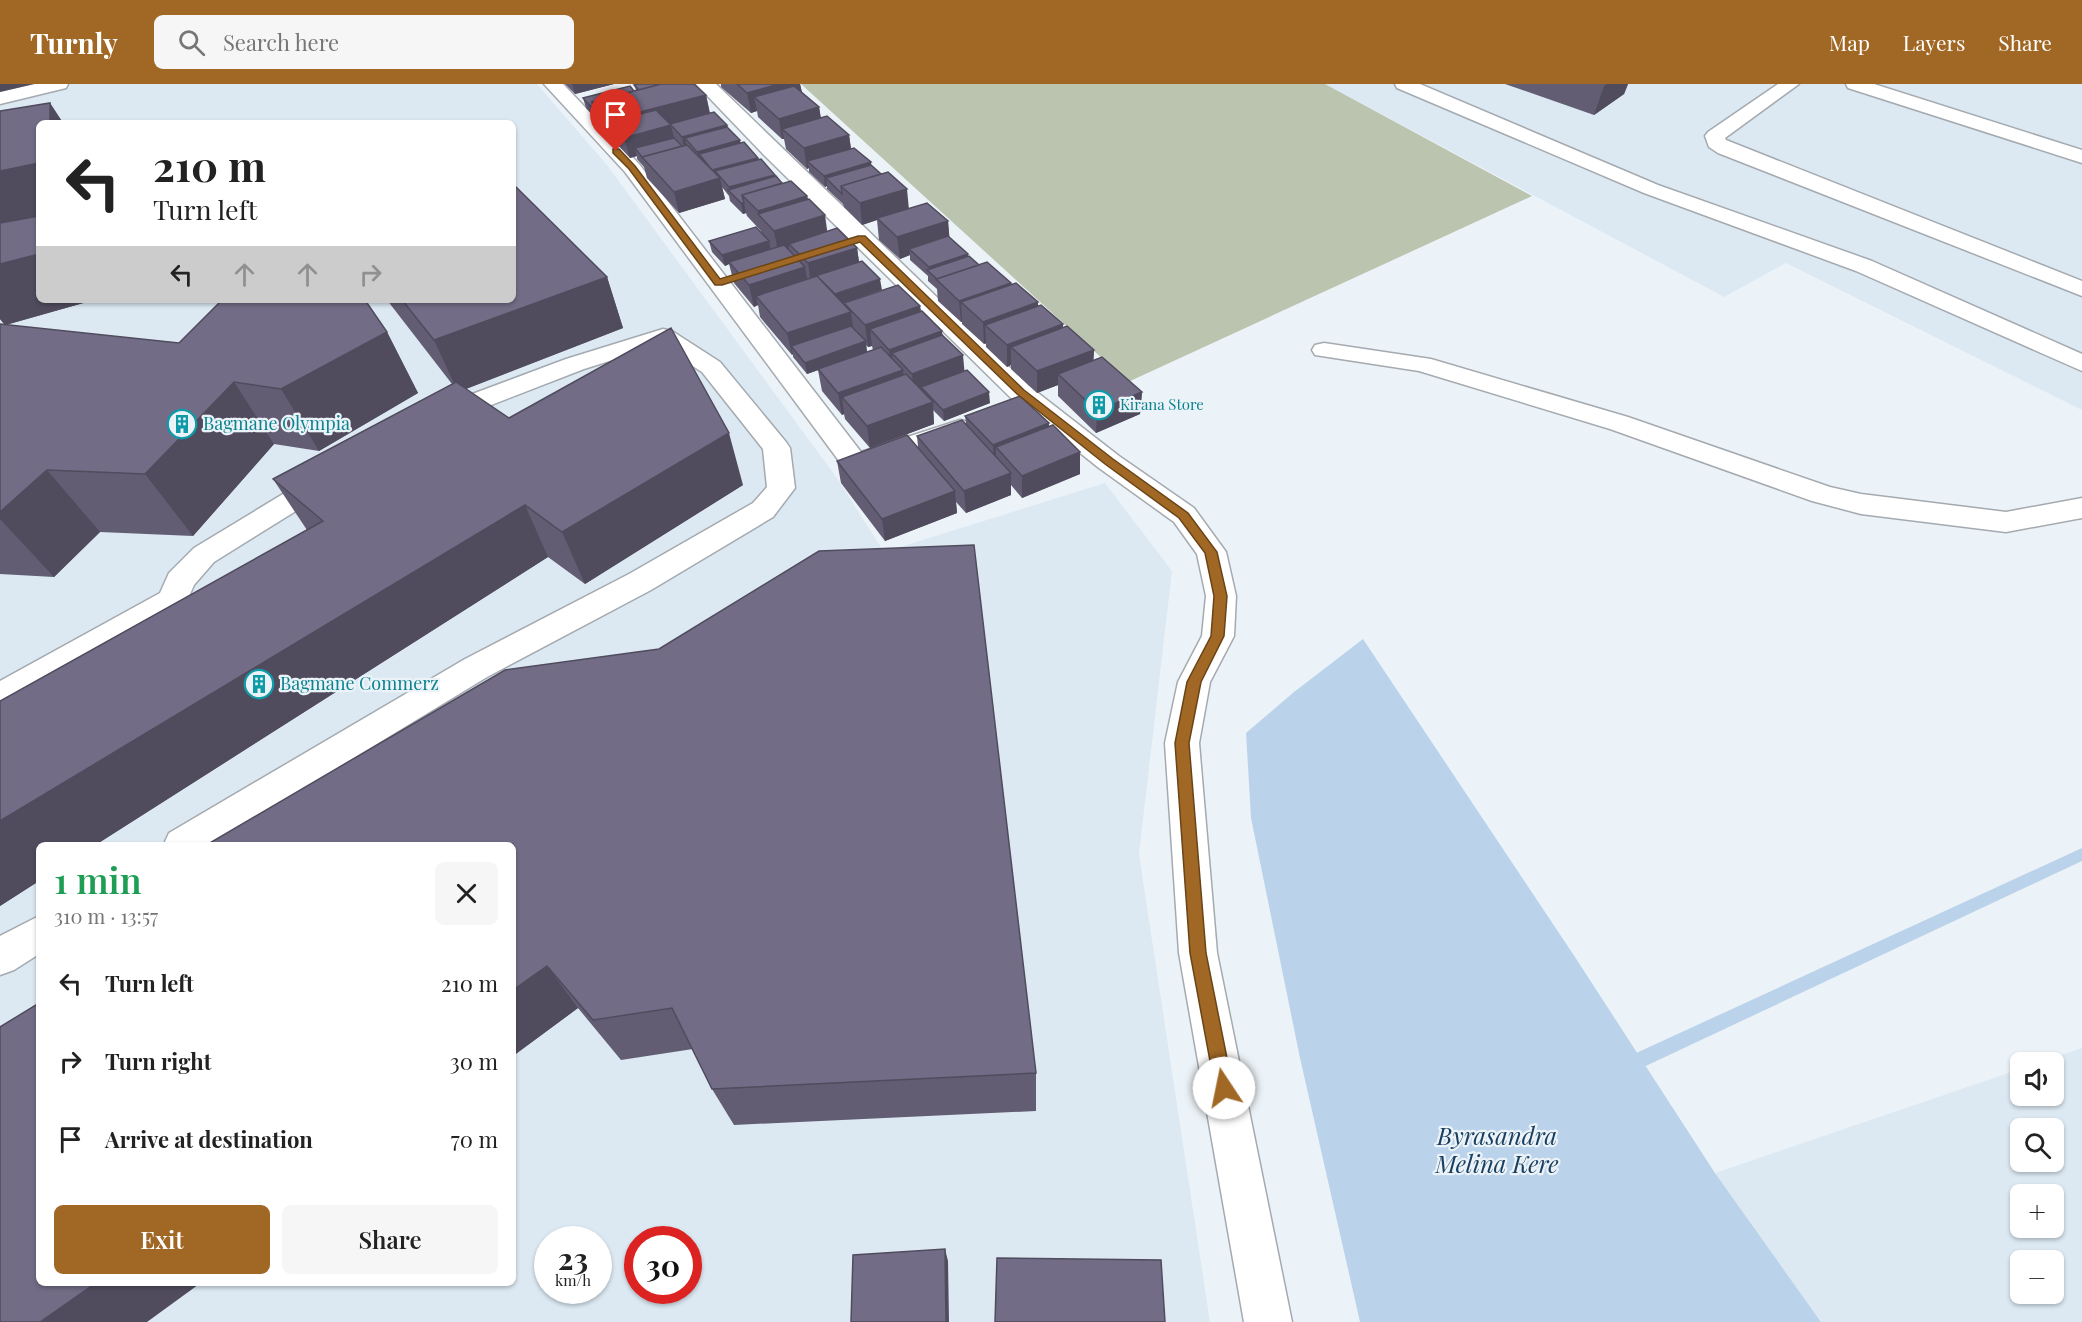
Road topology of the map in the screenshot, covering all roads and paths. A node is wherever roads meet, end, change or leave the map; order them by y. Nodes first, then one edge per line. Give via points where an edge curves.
1 (59, 84) edge
2 (553, 84) edge
3 (705, 84) edge
4 (1404, 84) edge
5 (1790, 84) edge
6 (1855, 84) edge
7 (0, 98) edge
8 (2082, 157) edge
9 (2082, 289) edge
10 (1324, 350) dead end
11 (2082, 363) edge
12 (979, 422) edge
13 (412, 428) edge
14 (352, 464) edge
15 (2082, 508) edge
16 (0, 696) edge
17 (185, 842) edge
18 (36, 935) edge
19 (0, 957) edge
20 (1268, 1322) edge

1 - 7 street
2 - 12 street via 729,279 855,463
3 - 20 street via 851,242 1023,407 1184,515 1211,552 1221,596 1218,636 1194,682 1182,743 1198,953
4 - 11 street via 1651,189 1864,266
5 - 9 street via 1715,136 1716,143 1725,150
6 - 8 street
10 - 15 street via 1422,364 1619,423 1861,504 2006,522
13 - 17 street via 574,364 663,336 711,367 776,448 781,488 763,510 640,582 476,668
14 - 16 street via 204,555 180,581 173,600
18 - 19 street

